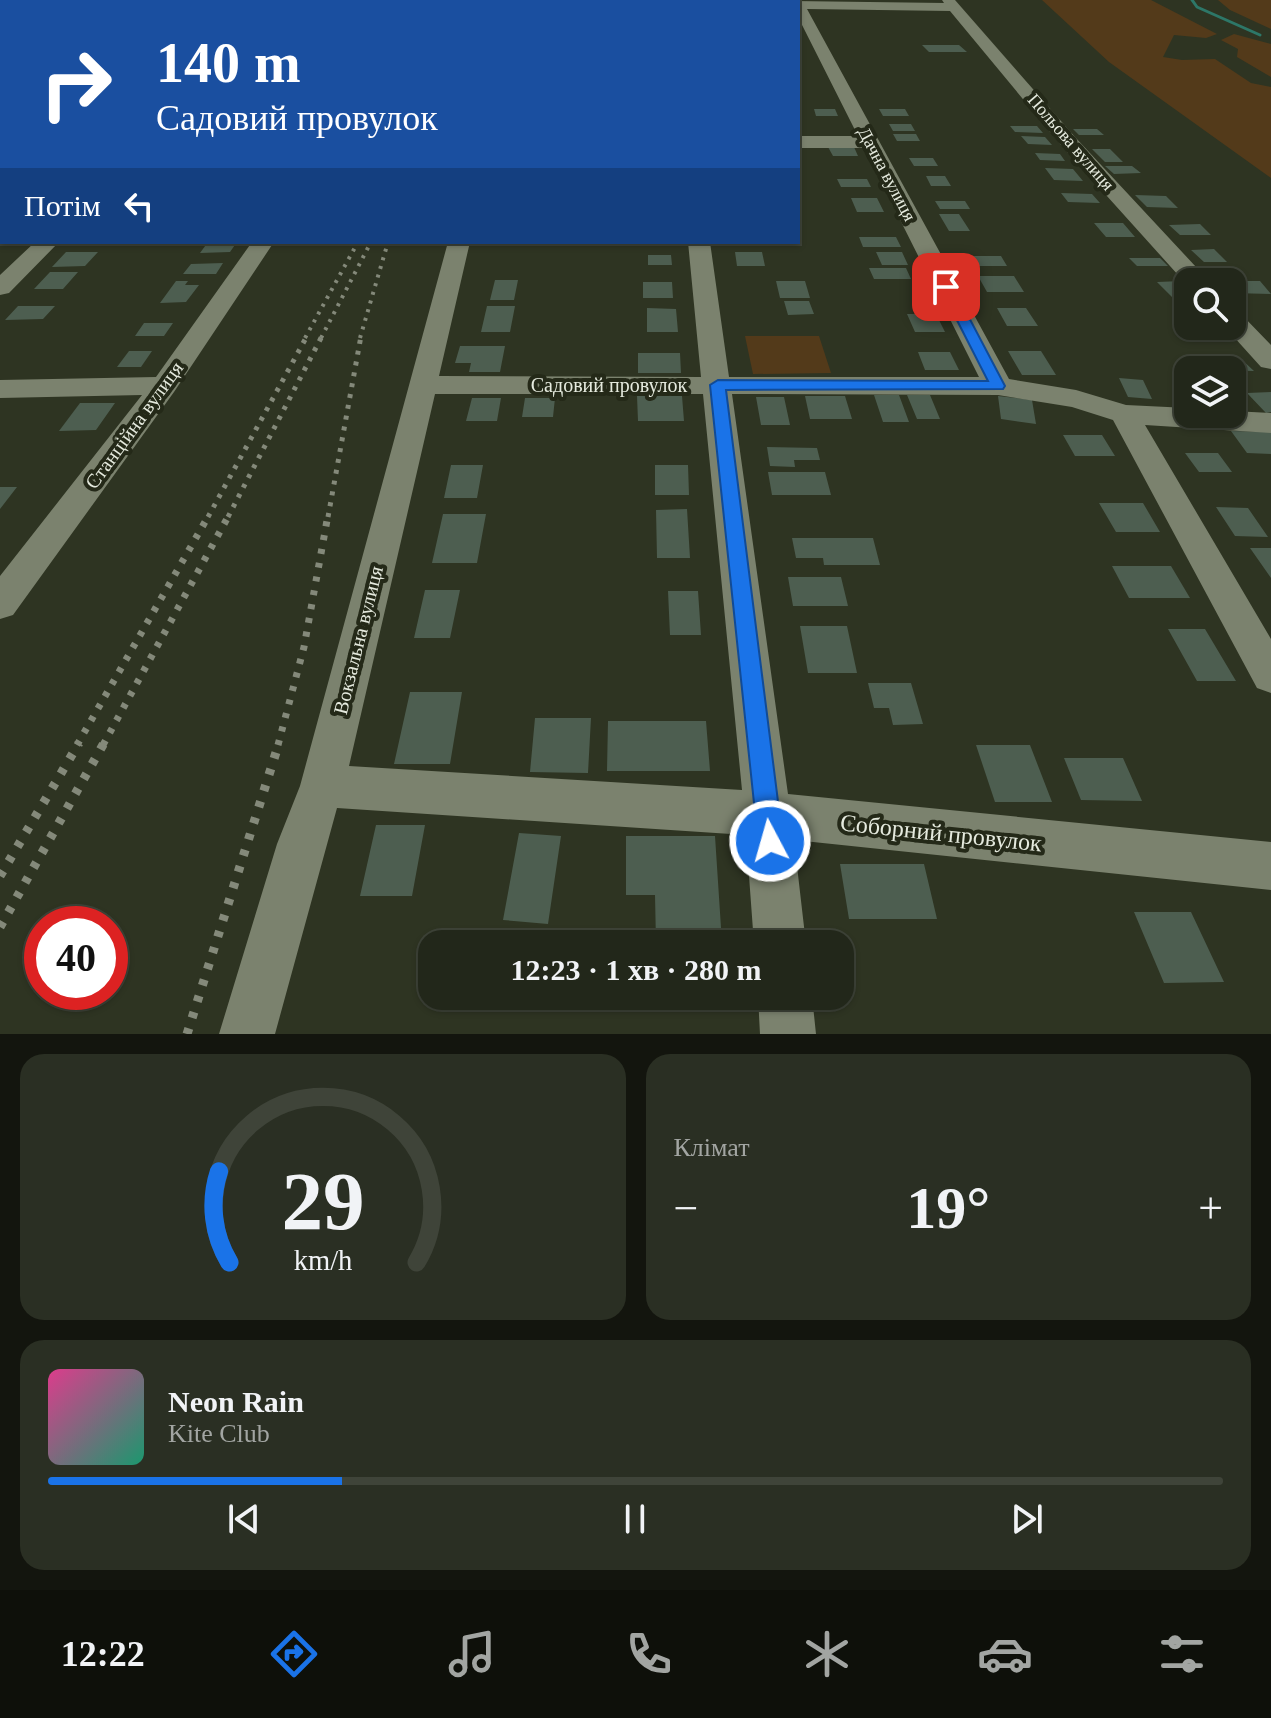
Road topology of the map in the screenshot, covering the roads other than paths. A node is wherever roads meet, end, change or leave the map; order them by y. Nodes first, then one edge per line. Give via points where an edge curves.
1 (800, 3) edge
2 (950, 3) edge
3 (800, 7) edge
4 (800, 142) edge
5 (870, 142) junction
6 (46, 244) edge
7 (262, 244) edge
8 (459, 244) edge
9 (699, 244) edge
10 (1185, 268) edge
11 (0, 288) edge
12 (1246, 334) edge
13 (1271, 361) edge
14 (424, 385) junction
15 (718, 385) junction
16 (164, 386) junction
17 (998, 386) junction
18 (0, 389) edge
19 (1124, 414) junction
20 (1271, 423) edge
21 (0, 604) edge
22 (1271, 676) edge
23 (322, 786) junction
24 (768, 815) junction
25 (1271, 866) edge
26 (779, 930) edge
27 (786, 1010) edge
28 (247, 1034) edge
29 (788, 1034) edge

1 - 2 street
2 - 10 street, Польова вулиця
3 - 5 street, Дачна вулиця
4 - 5 street
5 - 17 street, Дачна вулиця
6 - 11 street
7 - 16 street, Станційна вулиця
8 - 14 street, Вокзальна вулиця
9 - 15 street
12 - 13 street
14 - 15 street, Садовий провулок
14 - 23 street, Вокзальна вулиця
15 - 17 street, Садовий провулок
15 - 24 street
16 - 18 street
16 - 21 street, Станційна вулиця
17 - 19 street, Садовий провулок via 1076,399
19 - 20 street, Садовий провулок
19 - 22 street
23 - 24 street, Соборний провулок
23 - 28 street, Вокзальна вулиця
24 - 25 street, Соборний провулок
24 - 26 street
27 - 29 street

